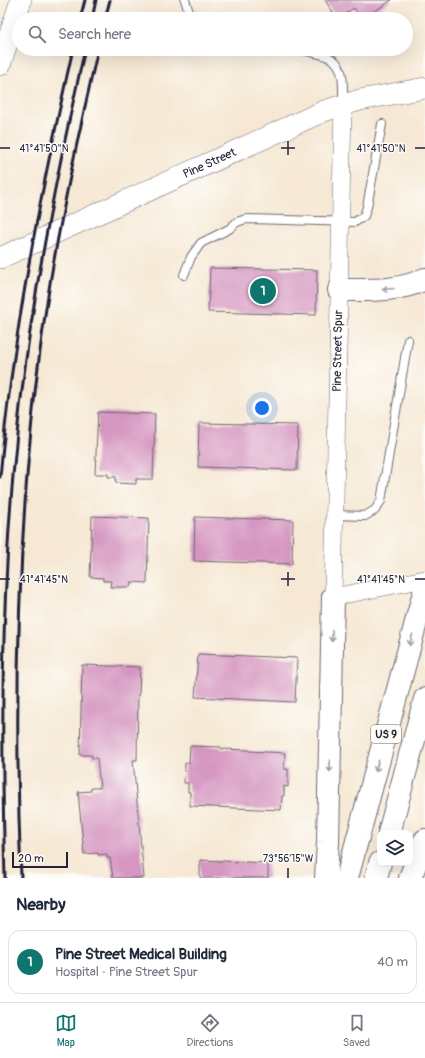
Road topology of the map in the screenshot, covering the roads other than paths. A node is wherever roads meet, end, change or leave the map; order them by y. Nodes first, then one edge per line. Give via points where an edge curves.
1 (21, 0) edge
2 (185, 0) edge
3 (17, 12) edge
4 (189, 12) edge
5 (12, 28) edge
6 (326, 56) edge
7 (0, 65) edge
8 (425, 88) edge
9 (343, 104) junction
10 (382, 124) dead end
11 (341, 222) junction
12 (0, 258) edge
13 (184, 275) dead end
14 (425, 279) edge
15 (339, 290) junction
16 (408, 340) dead end
17 (334, 515) junction
18 (425, 579) edge
19 (425, 589) edge
20 (333, 597) junction
21 (425, 699) edge
22 (389, 830) edge
23 (425, 840) edge
24 (379, 866) edge
25 (326, 878) edge
26 (347, 878) edge
27 (376, 878) edge
28 (410, 878) edge

1 - 3 street
2 - 4 lane
5 - 7 street
6 - 9 lane via 337,62 341,68
8 - 9 street, Pine Street
9 - 11 street, Pine Street Spur
9 - 12 street, Pine Street
10 - 11 lane via 364,216 355,222
11 - 13 lane via 246,219 237,222 229,229 201,243 191,257
11 - 15 street, Pine Street Spur
14 -> 15 highway via 397,289
15 - 17 street, Pine Street Spur
16 - 17 lane via 381,501 375,510 365,516
17 - 20 street, Pine Street Spur
18 - 20 street
19 -> 26 highway, US 9
20 -> 25 highway
21 - 22 highway, US 9
23 - 28 highway
24 - 27 highway

